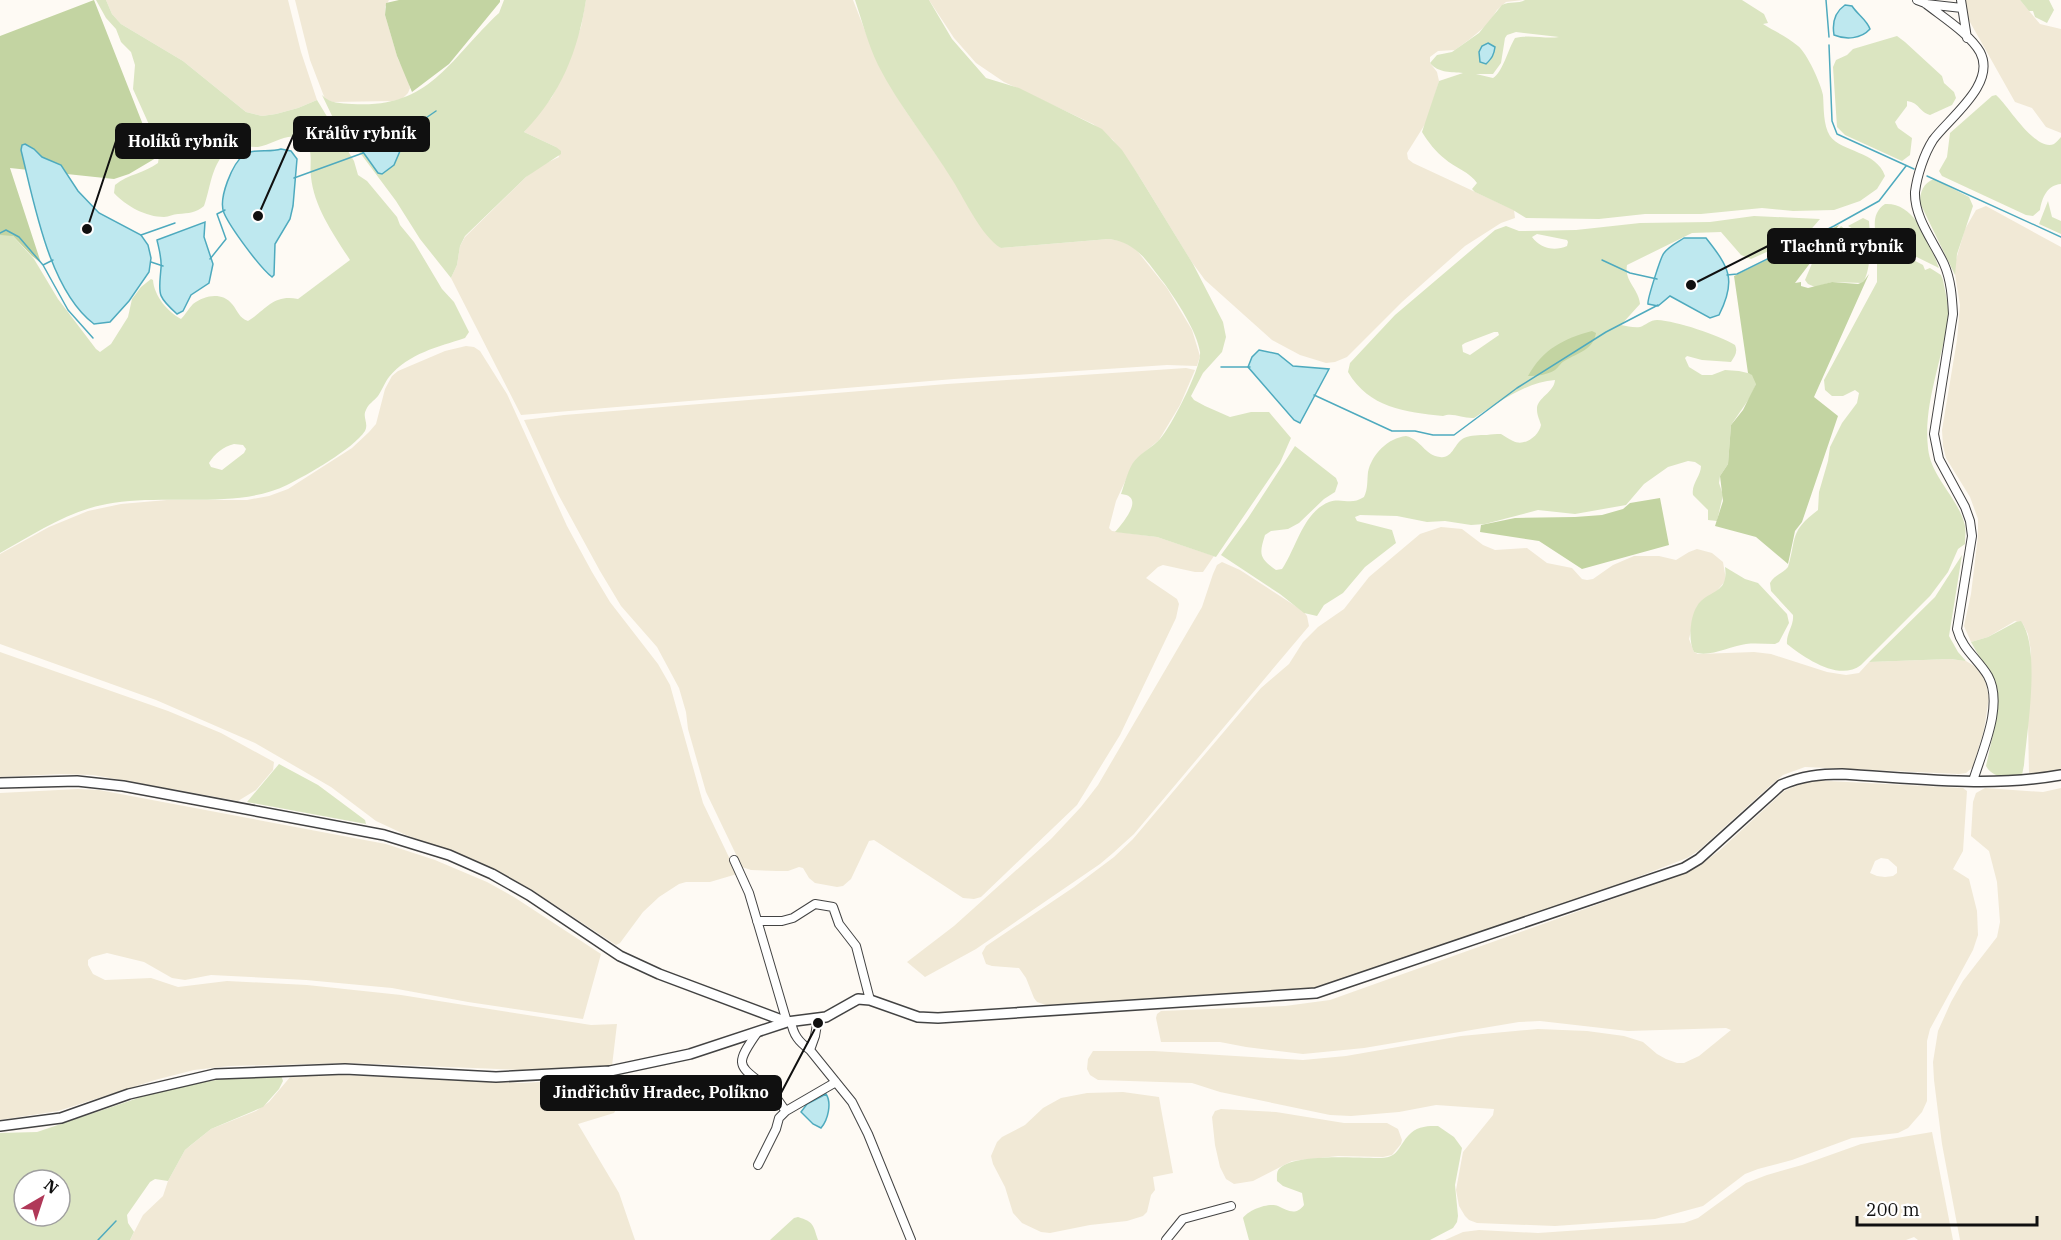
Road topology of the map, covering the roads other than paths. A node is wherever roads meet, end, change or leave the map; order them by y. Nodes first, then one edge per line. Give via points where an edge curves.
1 (1921, 2) edge
2 (1961, 4) edge
3 (1967, 38) junction
4 (2061, 775) edge
5 (1972, 781) junction
6 (0, 783) edge
7 (734, 860) dead end
8 (757, 921) junction
9 (870, 1000) junction
10 (818, 1018) junction
11 (789, 1022) junction
12 (757, 1033) junction
13 (810, 1050) junction
14 (836, 1082) junction
15 (786, 1111) junction
16 (0, 1126) edge
17 (758, 1165) dead end
18 (1231, 1206) dead end
19 (911, 1240) edge
20 (1166, 1240) edge

1 - 2 street
1 - 3 street
2 - 3 street
3 - 5 street via 1983,61 1981,79 1964,106 1931,143 1915,192 1920,217 1945,266 1952,295 1953,314 1934,434 1939,459 1965,507 1972,536 1957,629 1964,647 1989,677 1995,701
4 - 5 street via 2032,780
5 - 9 street via 1842,774 1798,778 1781,785 1684,868 1316,993 938,1018 918,1017
6 - 11 street via 78,781 123,786 384,835 449,855 492,874 620,956
7 - 8 street
8 - 9 street via 793,918 815,904 833,907 839,924 856,946
8 - 11 street
9 - 10 street via 858,999
10 - 11 street
10 - 13 street
11 - 12 street
11 - 13 street via 792,1032
12 - 15 street via 744,1053 743,1069 768,1088
12 - 16 street via 690,1054 610,1071 496,1077 345,1069 215,1074 129,1094 61,1118
13 - 14 street
14 - 15 street
14 - 19 street via 852,1102 868,1134
15 - 17 street
18 - 20 street via 1183,1219

